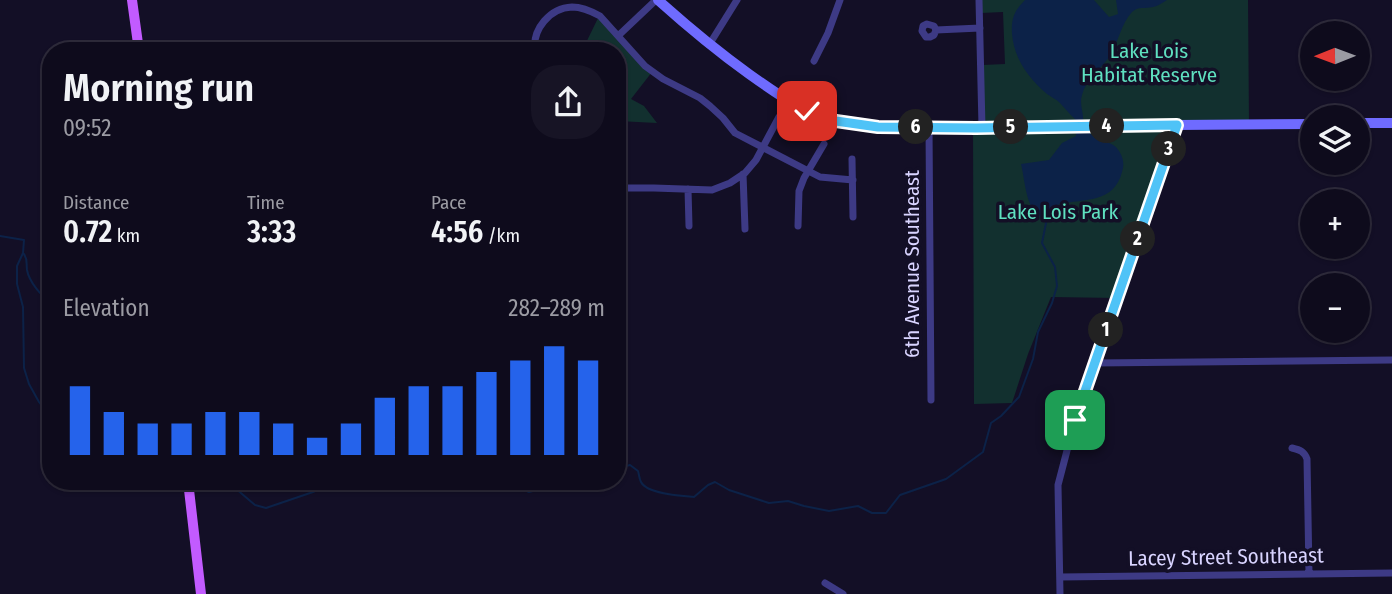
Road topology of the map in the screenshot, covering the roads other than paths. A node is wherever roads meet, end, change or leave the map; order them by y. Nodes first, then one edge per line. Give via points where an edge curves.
1 (132, 0) edge
2 (657, 0) edge
3 (737, 0) edge
4 (840, 0) edge
5 (979, 0) edge
6 (980, 28) junction
7 (936, 30) dead end
8 (619, 36) junction
9 (138, 42) edge
10 (535, 42) edge
11 (624, 42) edge
12 (626, 44) edge
13 (709, 45) junction
14 (814, 61) dead end
15 (779, 117) dead end
16 (1370, 123) edge
17 (1392, 123) edge
18 (1300, 124) edge
19 (1177, 125) junction
20 (929, 127) junction
21 (982, 127) junction
22 (824, 144) dead end
23 (763, 148) junction
24 (852, 159) dead end
25 (808, 171) junction
26 (743, 174) junction
27 (853, 180) junction
28 (626, 188) edge
29 (688, 189) junction
30 (853, 217) dead end
31 (689, 226) dead end
32 (798, 226) dead end
33 (745, 229) dead end
34 (1392, 360) edge
35 (1094, 363) junction
36 (931, 400) dead end
37 (1292, 448) dead end
38 (189, 490) edge
39 (1308, 573) junction
40 (1392, 573) edge
41 (1060, 577) junction
42 (825, 583) dead end
43 (201, 594) edge
44 (843, 594) edge
45 (1060, 594) edge

1 - 9 main road
2 - 8 street
2 - 13 main road
3 - 13 street
4 - 14 street
5 - 6 street
6 - 7 street
6 - 21 street
8 - 10 street via 600,16 572,7 544,21
8 - 11 street
12 - 23 street via 653,72 699,98 735,133
13 - 20 main road via 807,111 853,125
15 - 23 street
16 - 17 main road
18 - 19 main road
19 - 21 main road
19 - 35 street
20 - 21 main road
20 - 36 street, 6th Avenue Southeast
22 - 25 street
23 - 25 street
23 - 26 street
24 - 27 street
25 - 27 street via 820,177
25 - 32 street via 799,191
26 - 29 street via 712,190
26 - 33 street
27 - 30 street
28 - 29 street
29 - 31 street
34 - 35 street
35 - 41 street via 1058,485
37 - 39 street via 1301,450 1307,459
38 - 43 main road
39 - 40 street, Lacey Street Southeast
39 - 41 street, Lacey Street Southeast
41 - 45 street
42 - 44 street

